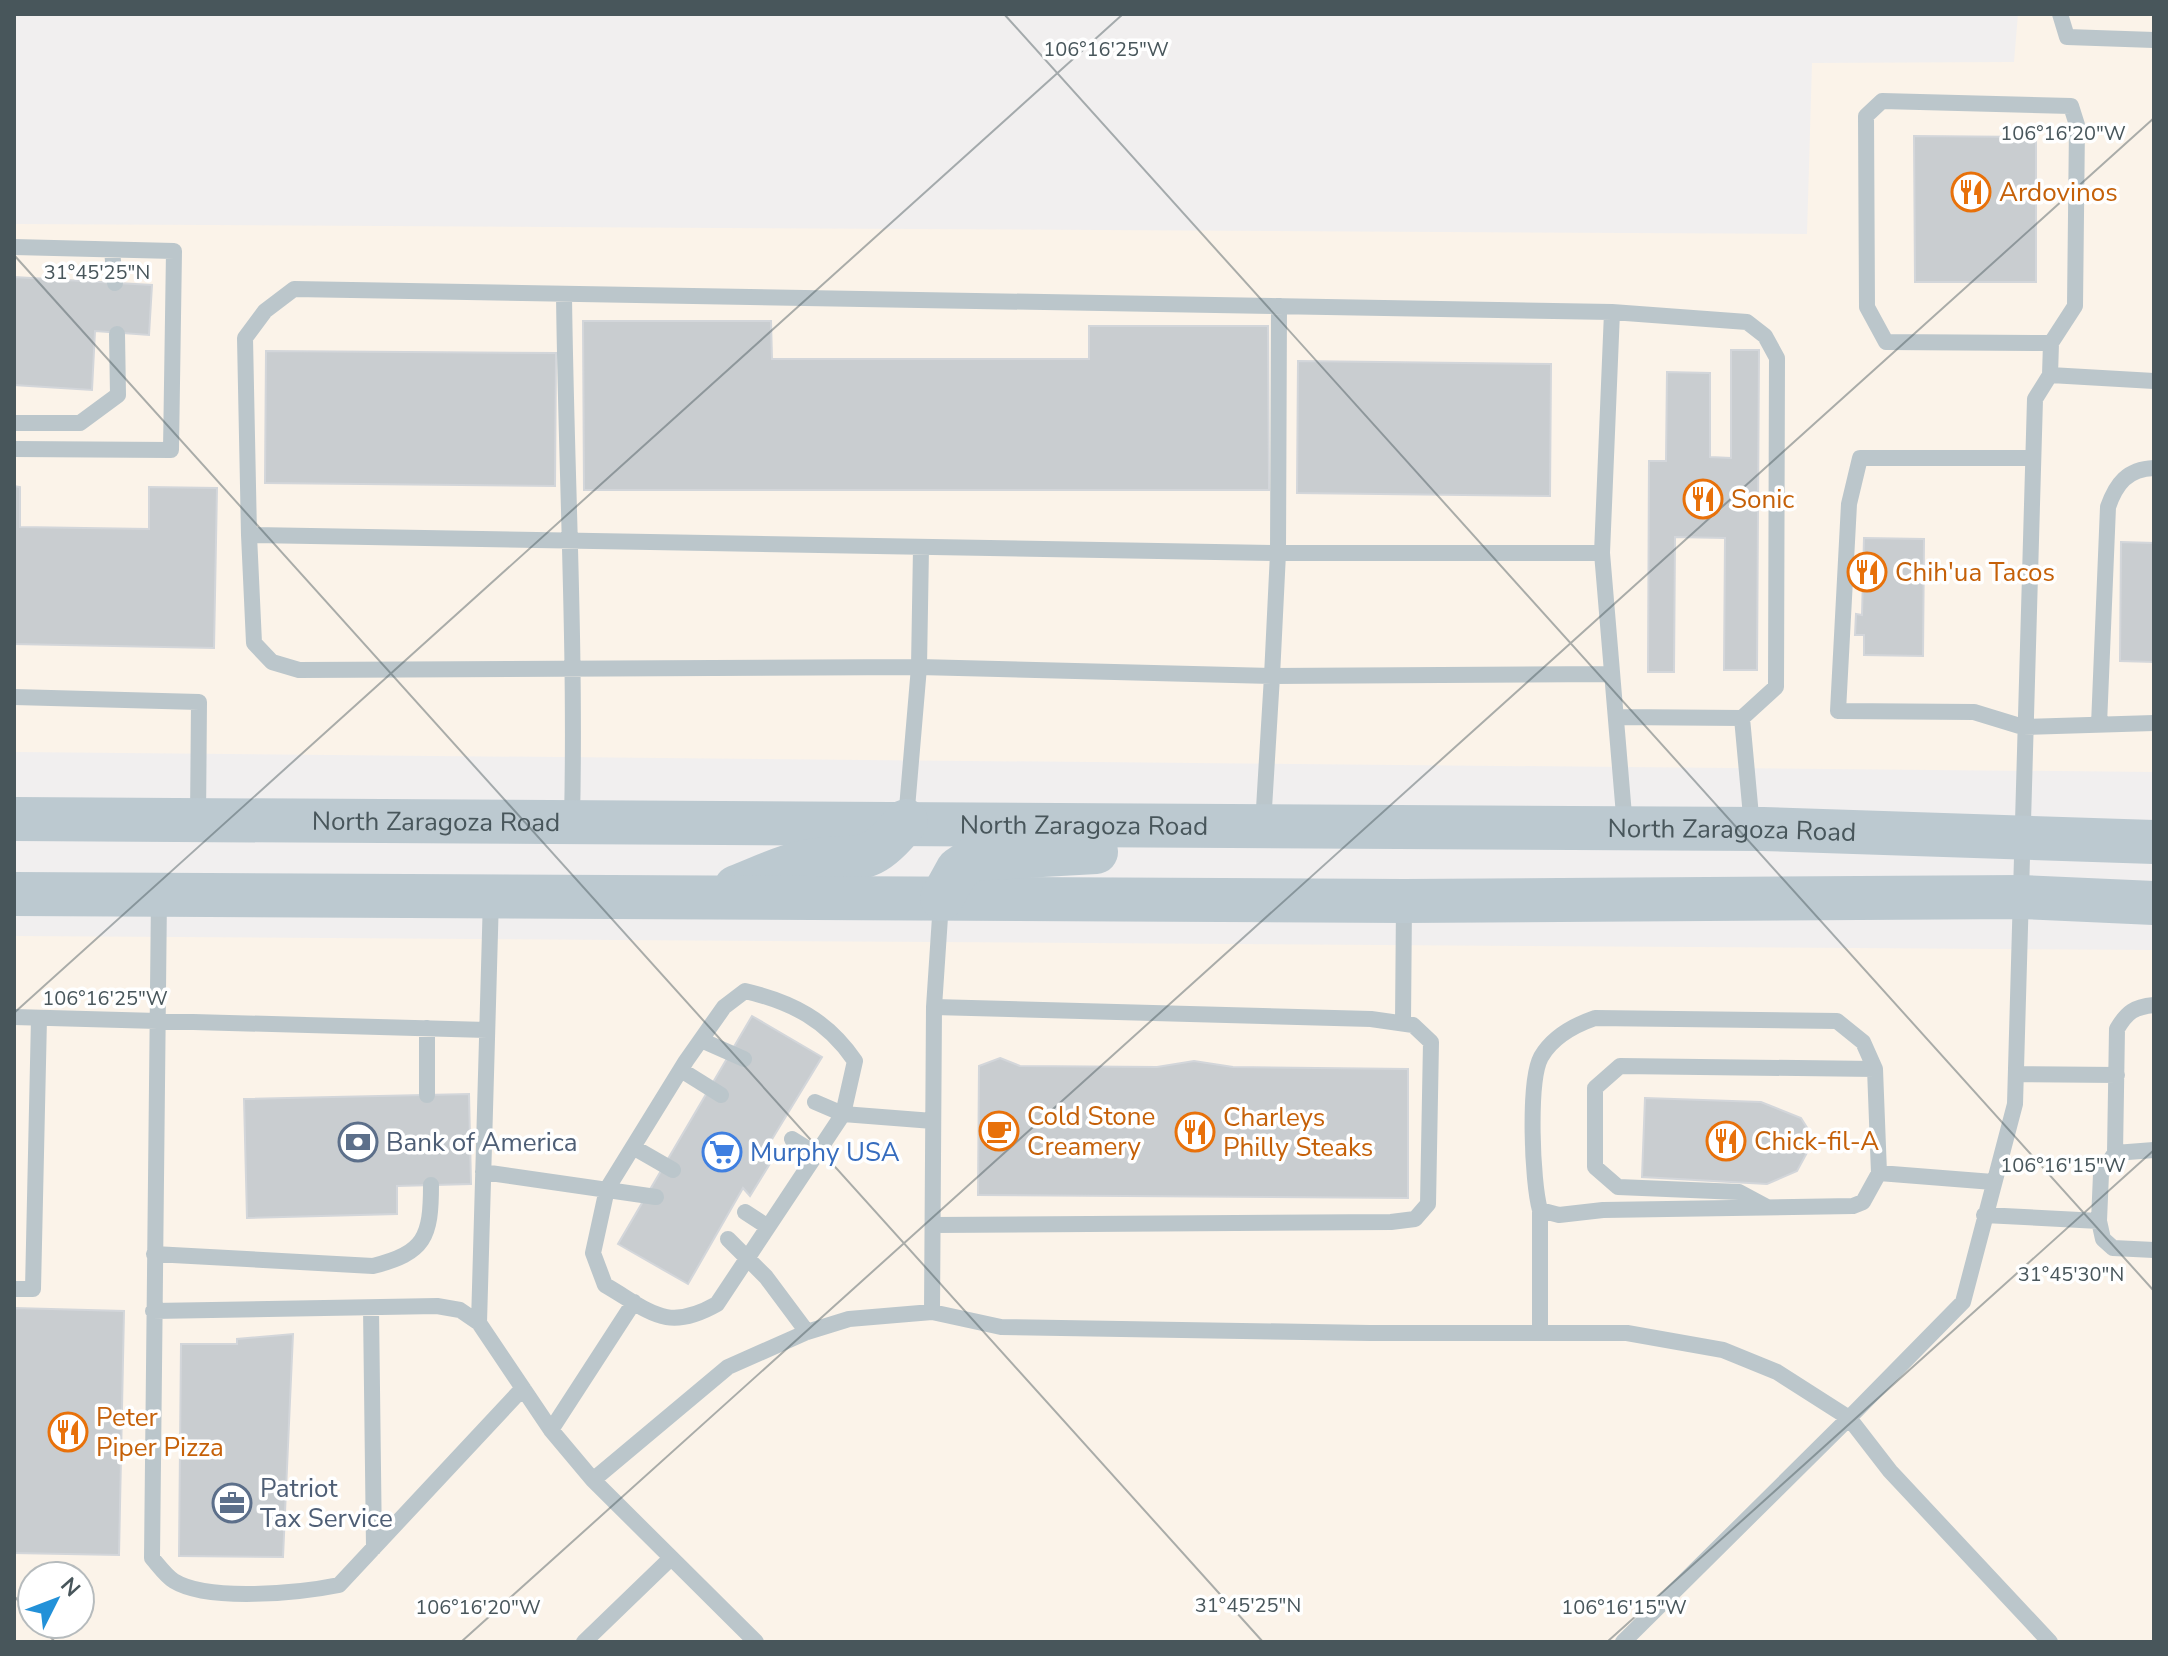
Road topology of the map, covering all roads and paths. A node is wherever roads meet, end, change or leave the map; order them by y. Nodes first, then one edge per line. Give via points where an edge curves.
1 (2060, 14) edge
2 (2154, 40) edge
3 (14, 247) edge
4 (112, 250) junction
5 (115, 283) dead end
6 (564, 294) junction
7 (1279, 306) junction
8 (1612, 312) junction
9 (117, 334) dead end
10 (2051, 343) junction
11 (2050, 375) junction
12 (2154, 381) edge
13 (14, 423) edge
14 (14, 449) edge
15 (2032, 458) junction
16 (2154, 468) edge
17 (249, 535) junction
18 (567, 541) junction
19 (921, 548) junction
20 (1278, 553) junction
21 (1602, 553) junction
22 (919, 667) junction
23 (575, 669) junction
24 (1612, 674) junction
25 (1272, 676) junction
26 (14, 697) edge
27 (1616, 717) junction
28 (1742, 718) junction
29 (2154, 723) edge
30 (2099, 725) junction
31 (2023, 727) junction
32 (14, 819) edge
33 (198, 820) junction
34 (572, 821) junction
35 (906, 821) junction
36 (1184, 825) junction
37 (1263, 827) junction
38 (1625, 829) junction
39 (1752, 829) junction
40 (2022, 840) junction
41 (2154, 842) edge
42 (14, 894) edge
43 (159, 894) junction
44 (491, 896) junction
45 (710, 897) junction
46 (2021, 897) junction
47 (942, 898) junction
48 (1404, 901) junction
49 (2154, 903) edge
50 (2154, 1005) edge
51 (934, 1007) junction
52 (14, 1017) edge
53 (39, 1018) junction
54 (156, 1021) junction
55 (1403, 1023) junction
56 (427, 1028) junction
57 (487, 1030) junction
58 (701, 1040) junction
59 (744, 1059) dead end
60 (1875, 1069) junction
61 (681, 1070) junction
62 (2016, 1074) junction
63 (2117, 1075) junction
64 (427, 1095) dead end
65 (721, 1095) dead end
66 (815, 1102) dead end
67 (843, 1114) junction
68 (933, 1121) junction
69 (792, 1139) dead end
70 (633, 1147) junction
71 (2154, 1150) edge
72 (2115, 1153) junction
73 (816, 1154) junction
74 (673, 1170) dead end
75 (483, 1172) junction
76 (1879, 1173) junction
77 (1993, 1182) junction
78 (431, 1185) dead end
79 (607, 1189) junction
80 (656, 1197) dead end
81 (1769, 1209) junction
82 (1540, 1210) junction
83 (745, 1212) dead end
84 (1984, 1215) junction
85 (2099, 1221) junction
86 (933, 1225) junction
87 (768, 1227) junction
88 (728, 1239) dead end
89 (2154, 1250) edge
90 (154, 1254) junction
91 (747, 1258) junction
92 (14, 1289) edge
93 (634, 1302) junction
94 (371, 1308) junction
95 (153, 1311) junction
96 (932, 1312) junction
97 (479, 1323) junction
98 (807, 1332) junction
99 (1540, 1333) junction
100 (523, 1388) junction
101 (1849, 1418) junction
102 (551, 1430) junction
103 (593, 1480) junction
104 (374, 1548) junction
105 (671, 1558) junction
106 (584, 1642) edge
107 (756, 1642) edge
108 (1623, 1642) edge
109 (2050, 1642) edge

1 - 2 lane via 2067,37
3 - 4 lane
4 - 5 lane
4 - 14 lane via 174,251 171,450
6 - 7 lane
6 - 17 lane via 294,289 265,311 245,338
6 - 18 lane
7 - 8 lane
7 - 20 lane
8 - 21 lane
8 - 28 lane via 1747,322 1765,336 1777,358 1776,687
9 - 13 lane via 118,395 80,423
10 - 10 lane via 2075,306 2077,125 2071,106 1882,101 1866,116 1867,307 1886,342
10 - 11 lane
11 - 12 lane
11 - 15 lane via 2035,399
15 - 31 lane
15 - 31 lane via 1860,458 1849,504 1838,711 1974,712
16 - 30 lane via 2128,475 2115,486 2108,507
17 - 18 lane
17 - 23 lane via 254,643 272,662 299,670
18 - 19 lane
18 - 23 lane
19 - 20 lane
19 - 22 lane
20 - 21 lane
20 - 25 lane
21 - 24 lane
22 - 23 lane
22 - 25 lane
22 - 35 lane
23 - 34 lane
24 - 25 lane
24 - 27 lane
25 - 37 lane
26 - 33 lane via 199,702
27 - 28 lane
27 - 38 lane
28 - 39 lane
29 - 30 lane
30 - 31 lane
31 - 40 lane
32 - 33 main road, North Zaragoza Road
33 - 34 main road, North Zaragoza Road
34 - 35 main road, North Zaragoza Road
35 - 36 main road, North Zaragoza Road
35 - 45 main road via 870,857 801,863
36 - 37 main road, North Zaragoza Road
36 - 47 main road via 1137,851 973,859 958,869
37 - 38 main road, North Zaragoza Road
38 - 39 main road, North Zaragoza Road
39 - 40 main road, North Zaragoza Road
40 - 41 main road, North Zaragoza Road
40 - 46 lane
42 - 43 main road
43 - 44 main road
43 - 54 lane
44 - 45 main road
44 - 57 lane
45 - 47 main road
46 - 48 main road
46 - 49 main road
46 - 62 lane
47 - 48 main road
47 - 51 lane
48 - 55 lane
50 - 63 lane via 2136,1007 2117,1029
51 - 55 lane
51 - 68 lane
52 - 53 lane
53 - 54 lane
53 - 92 lane via 33,1289
54 - 56 lane
54 - 90 lane
55 - 86 lane via 1431,1042 1428,1204 1415,1219
56 - 57 lane
56 - 64 lane
57 - 75 lane
58 - 59 lane
58 - 61 lane
58 - 67 lane via 724,1007 745,991 784,1000 838,1035 855,1061
60 - 76 lane
60 - 81 lane via 1620,1066 1595,1088 1595,1167 1618,1187 1739,1192
60 - 82 lane via 1863,1042 1837,1021 1595,1018 1569,1027 1541,1057 1534,1094 1534,1189
61 - 65 lane
61 - 70 lane
62 - 63 lane
62 - 77 lane via 2015,1104
63 - 72 lane
66 - 67 lane
67 - 68 lane
67 - 73 lane
68 - 86 lane
69 - 73 lane
70 - 74 lane
70 - 79 lane
71 - 72 lane
72 - 85 lane via 2101,1174
73 - 87 lane
75 - 79 lane
75 - 97 lane
76 - 77 lane
76 - 81 lane via 1863,1202 1853,1206
77 - 84 lane
78 - 90 lane via 431,1218 421,1246 402,1259 373,1266
79 - 80 lane
79 - 93 lane via 593,1253 605,1285
81 - 82 lane via 1559,1215
82 - 99 lane
83 - 87 lane
84 - 85 lane
84 - 101 lane via 1963,1302
85 - 89 lane via 2103,1239 2113,1248
86 - 96 lane
87 - 91 lane
88 - 91 lane
90 - 95 lane
91 - 93 lane via 717,1304 692,1319 666,1319
91 - 98 lane
93 - 102 lane
94 - 95 lane
94 - 97 lane via 437,1306 460,1310
94 - 104 lane
95 - 104 lane via 152,1558 172,1580 198,1591 299,1594 339,1585
96 - 98 lane via 849,1319
96 - 99 lane via 1001,1327
97 - 100 lane
98 - 103 lane via 728,1367
99 - 101 lane via 1627,1333 1723,1350 1777,1372
100 - 102 lane
100 - 104 lane
101 - 108 lane
101 - 109 lane via 1890,1471
102 - 103 lane
103 - 105 lane
105 - 106 lane
105 - 107 lane

